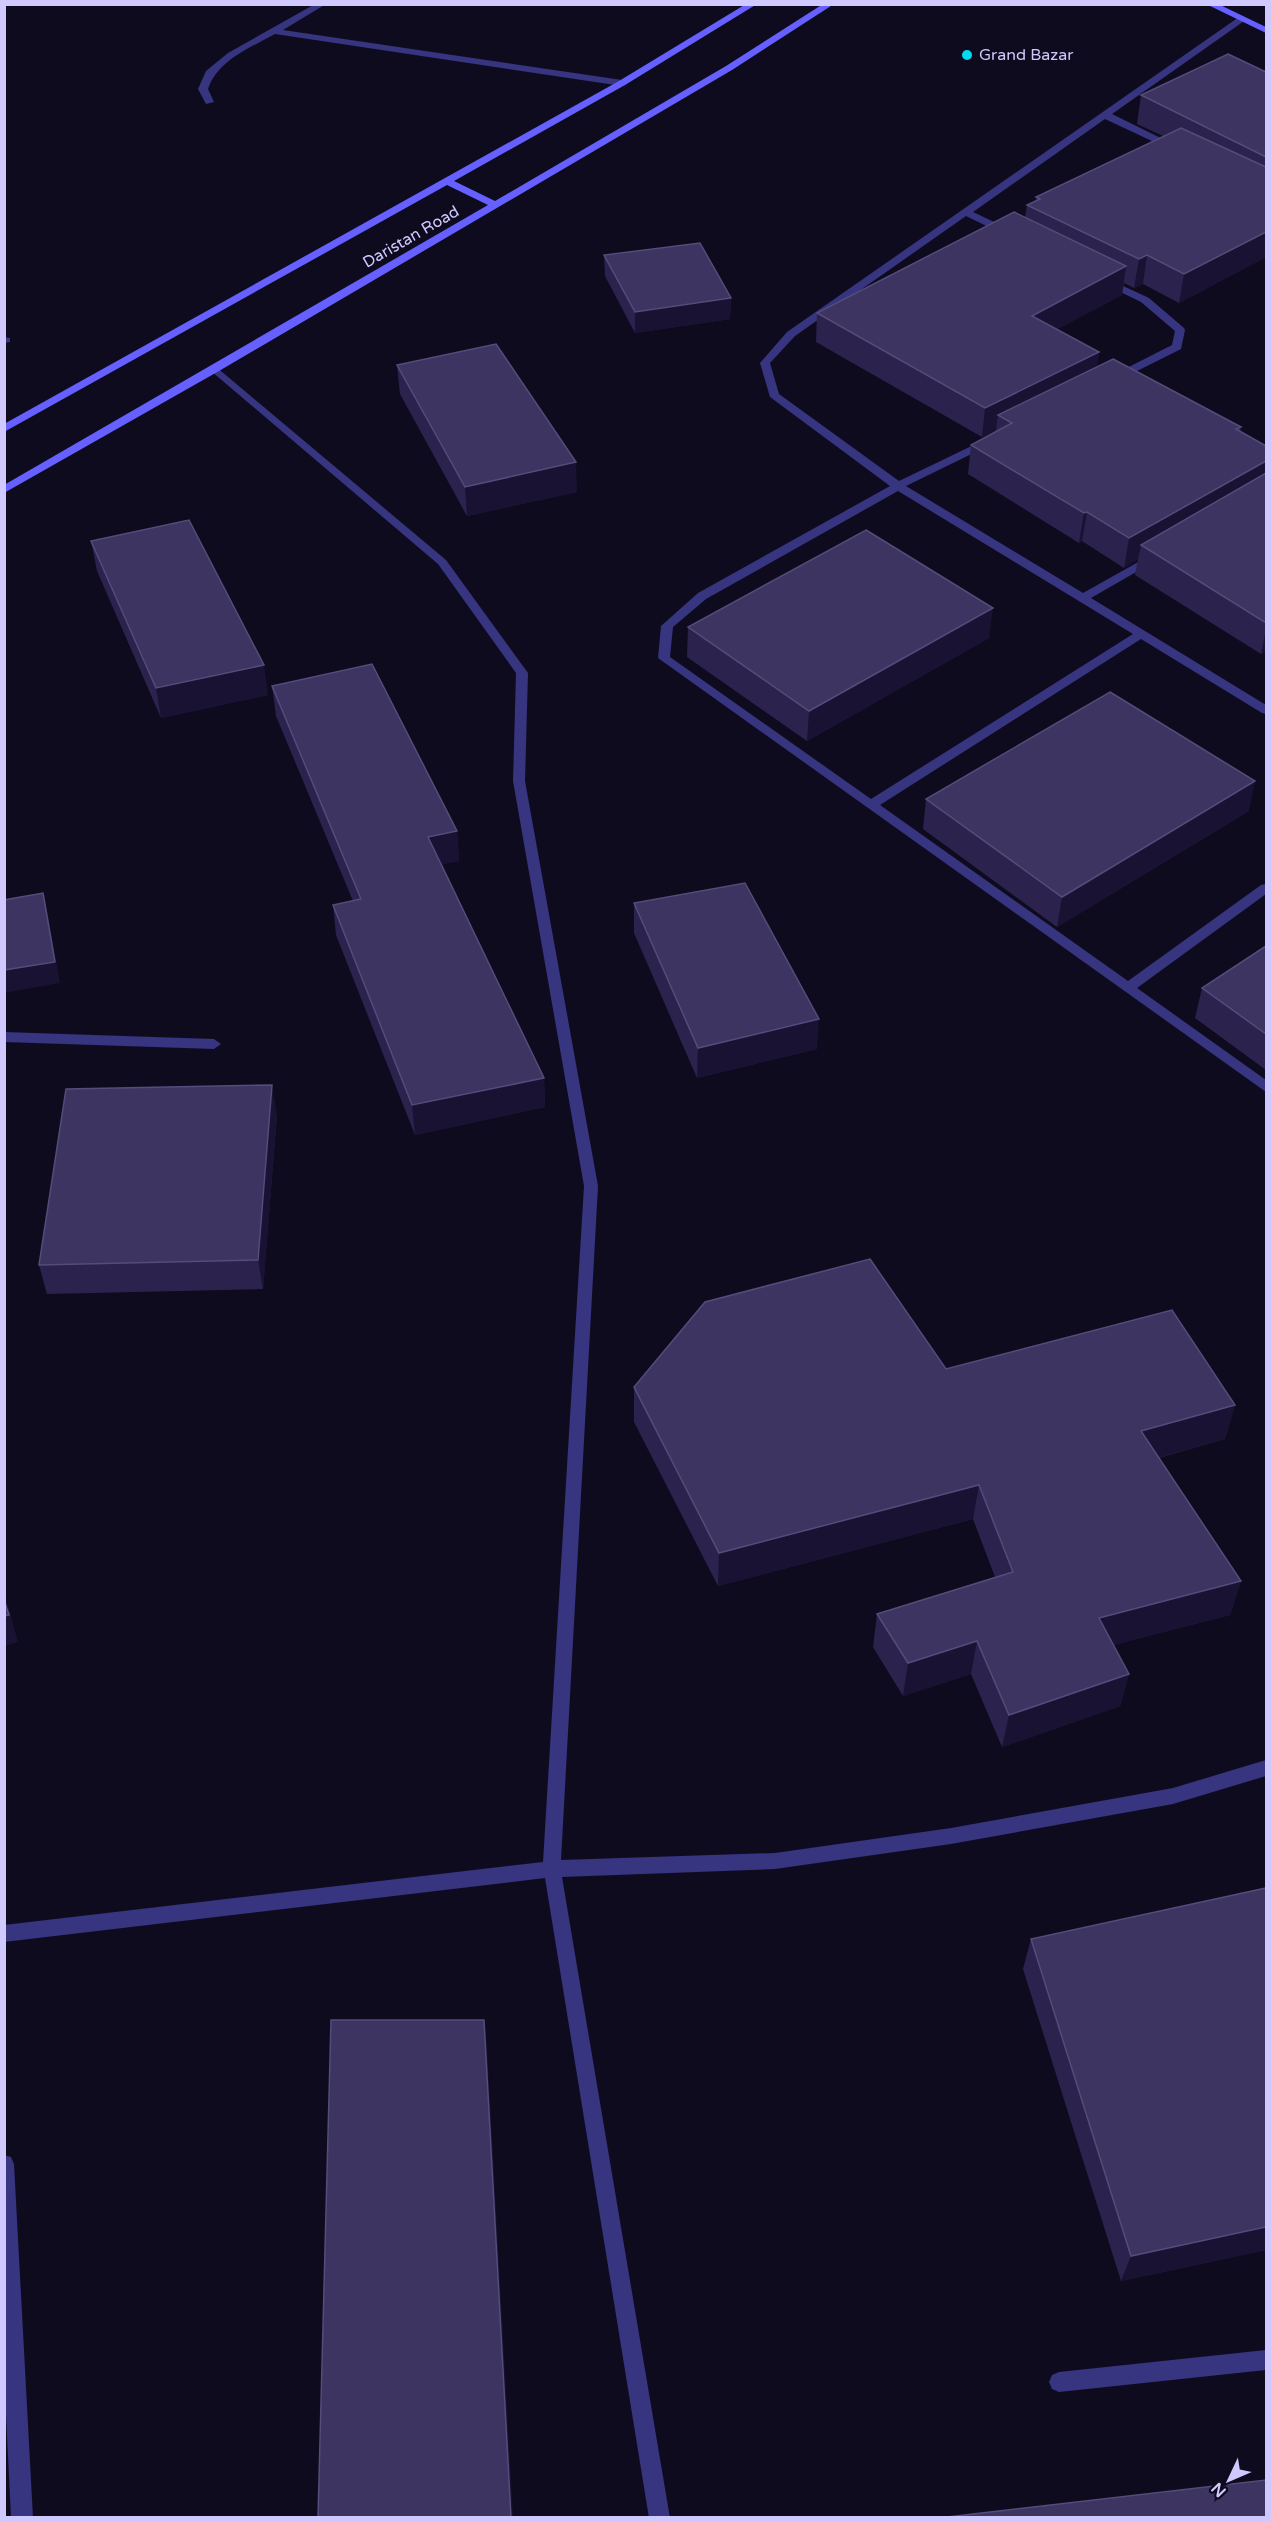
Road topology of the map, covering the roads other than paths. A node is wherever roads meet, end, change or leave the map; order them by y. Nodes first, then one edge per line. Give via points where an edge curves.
1 (322, 4) edge
2 (753, 4) edge
3 (830, 4) edge
4 (1210, 4) edge
5 (1242, 19) junction
6 (1266, 30) edge
7 (274, 31) junction
8 (622, 83) junction
9 (209, 102) dead end
10 (1106, 115) junction
11 (1181, 152) edge
12 (446, 181) junction
13 (495, 205) junction
14 (966, 212) junction
15 (1019, 238) edge
16 (1092, 274) edge
17 (215, 369) junction
18 (1102, 385) edge
19 (4, 429) edge
20 (995, 438) edge
21 (898, 486) junction
22 (4, 490) edge
23 (1164, 551) edge
24 (1083, 598) junction
25 (1141, 634) junction
26 (1266, 710) edge
27 (871, 806) junction
28 (1266, 888) edge
29 (1128, 988) junction
30 (4, 1037) edge
31 (214, 1044) dead end
32 (1266, 1087) edge
33 (1266, 1767) edge
34 (552, 1869) junction
35 (4, 1934) edge
36 (4, 2164) edge
37 (1266, 2360) edge
38 (1059, 2382) dead end
39 (22, 2517) edge
40 (660, 2517) edge

1 - 7 street
2 - 8 main road, Daristan Road
3 - 13 main road, Daristan Road
4 - 5 main road
5 - 6 main road
5 - 10 street
7 - 8 street
7 - 9 street via 231,55 209,73 203,89
8 - 12 main road, Daristan Road
10 - 11 street
10 - 14 street
12 - 13 main road
12 - 19 main road, Daristan Road
13 - 17 main road, Daristan Road
14 - 15 street
14 - 21 street via 791,334 765,363 774,395
16 - 18 street via 1145,300 1180,330 1177,347
17 - 22 main road, Daristan Road
17 - 34 street via 442,562 522,673 519,781 591,1186
20 - 21 street
21 - 24 street
21 - 27 street via 702,596 667,626 664,658
23 - 24 street
24 - 25 street
25 - 26 street
25 - 27 street
27 - 29 street
28 - 29 street
29 - 32 street
30 - 31 street
33 - 34 street via 1173,1796 951,1836 775,1862
34 - 35 street
34 - 40 street
36 - 39 street
37 - 38 street

